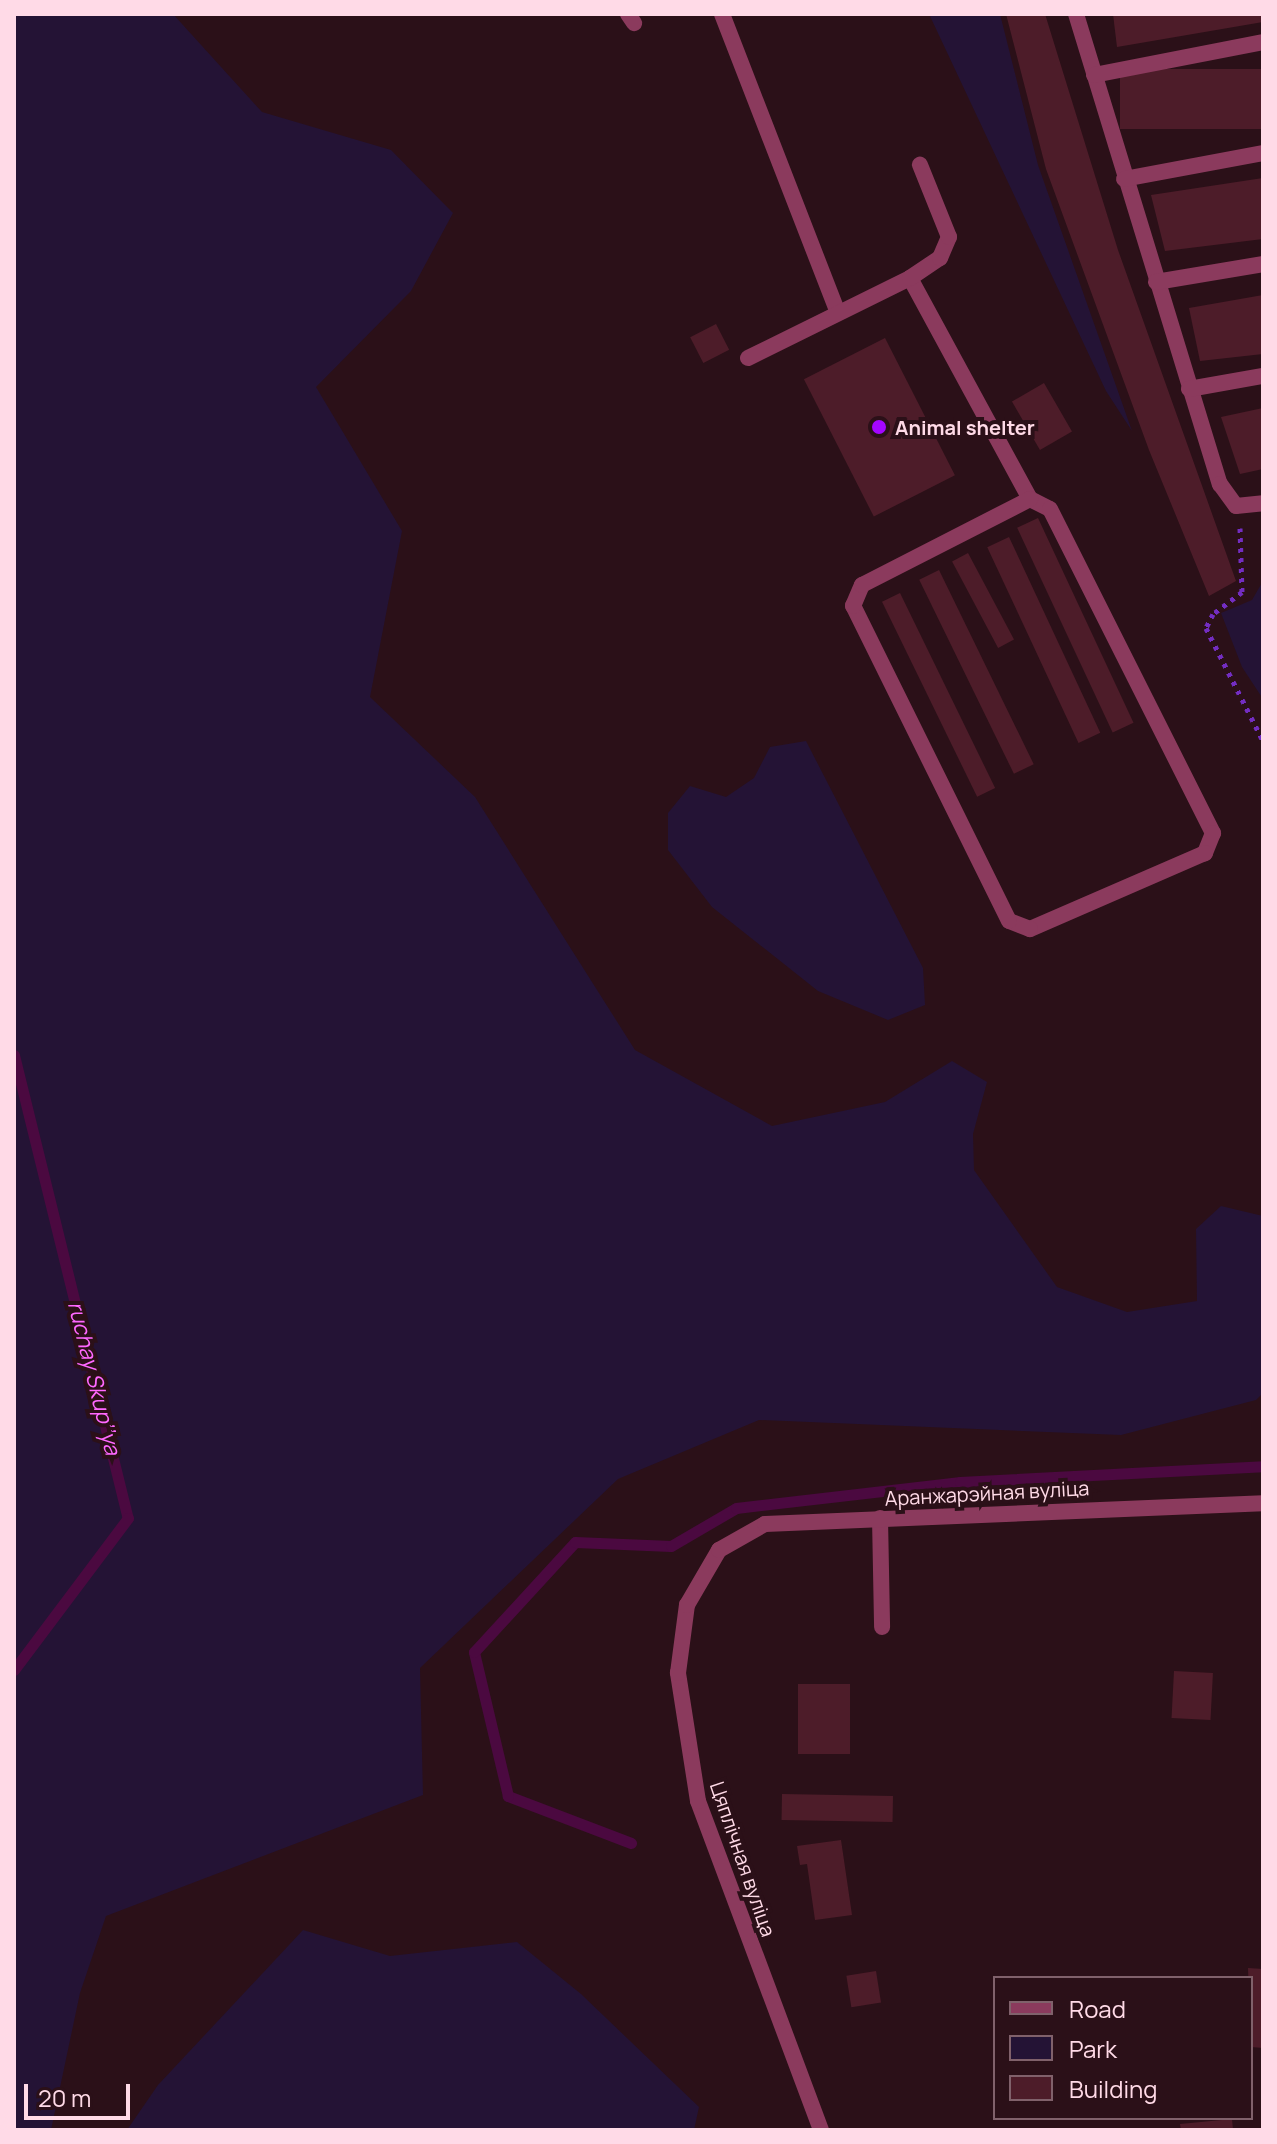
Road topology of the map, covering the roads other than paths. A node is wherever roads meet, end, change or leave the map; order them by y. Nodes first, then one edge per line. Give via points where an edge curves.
1 (722, 14) edge
2 (1076, 14) edge
3 (1263, 42) edge
4 (1094, 75) junction
5 (1263, 153) edge
6 (920, 165) dead end
7 (1124, 179) junction
8 (1263, 264) edge
9 (910, 278) junction
10 (1156, 282) junction
11 (837, 311) junction
12 (748, 358) dead end
13 (1263, 376) edge
14 (1189, 389) junction
15 (1030, 499) junction
16 (1263, 503) edge
17 (1263, 1503) edge
18 (880, 1518) junction
19 (719, 1550) joint
20 (882, 1627) dead end
21 (821, 2130) edge

1 - 11 street
2 - 4 street
3 - 4 street
4 - 7 street
5 - 7 street
6 - 9 street via 949,237 940,258
7 - 10 street
8 - 10 street
9 - 11 street
9 - 15 street
10 - 14 street
11 - 12 street
13 - 14 street
14 - 16 street via 1220,484 1236,506
15 - 15 street via 1050,509 1213,833 1205,853 1030,929 1009,921 853,606 862,585
17 - 18 street, Аранжарэйная вуліца
18 - 19 street, Аранжарэйная вуліца via 765,1524
18 - 20 street
19 - 21 street, Цяплічная вуліца via 687,1605 678,1673 698,1801

